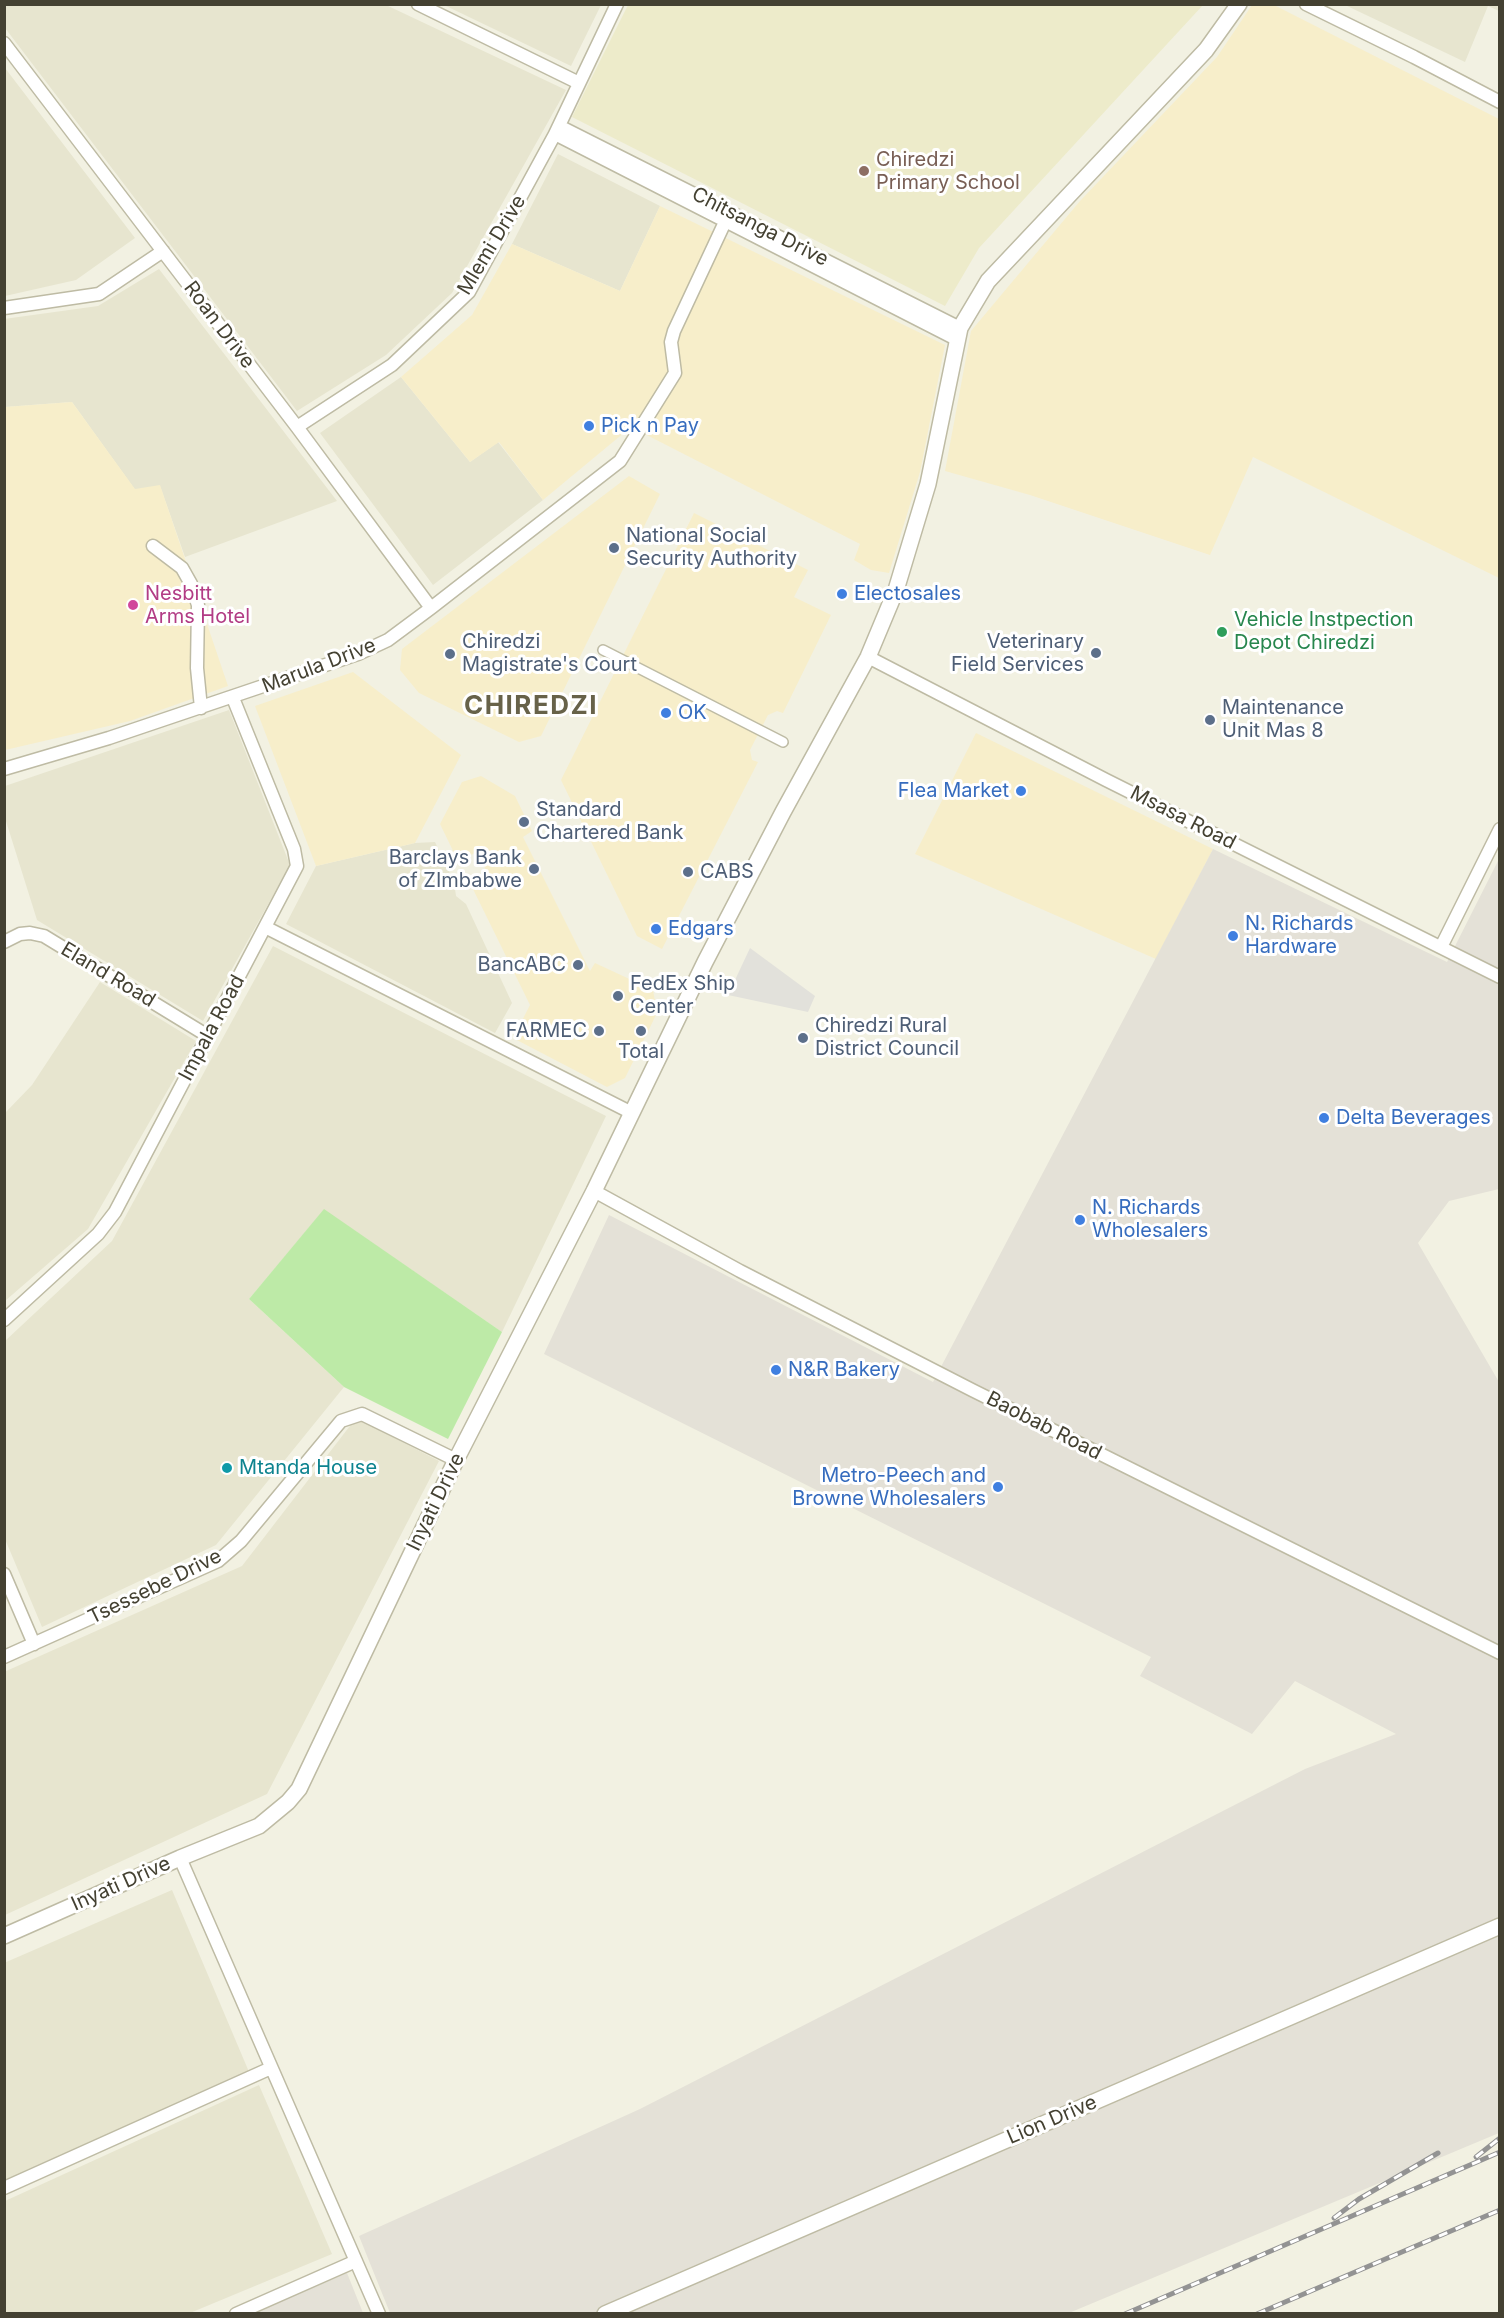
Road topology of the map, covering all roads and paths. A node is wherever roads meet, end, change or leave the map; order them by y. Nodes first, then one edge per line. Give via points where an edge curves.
1 (418, 4) edge
2 (617, 4) edge
3 (1239, 4) edge
4 (1306, 4) edge
5 (4, 44) edge
6 (579, 83) junction
7 (1500, 102) edge
8 (557, 130) junction
9 (725, 222) junction
10 (164, 251) junction
11 (4, 308) edge
12 (959, 334) junction
13 (297, 427) junction
14 (153, 546) dead end
15 (431, 608) junction
16 (603, 650) dead end
17 (868, 657) junction
18 (234, 698) junction
19 (201, 708) junction
20 (783, 742) dead end
21 (4, 769) edge
22 (1500, 829) edge
23 (267, 928) junction
24 (4, 942) edge
25 (1441, 948) junction
26 (1500, 976) edge
27 (208, 1036) junction
28 (632, 1113) junction
29 (594, 1191) junction
30 (4, 1320) edge
31 (456, 1460) junction
32 (4, 1574) edge
33 (34, 1644) junction
34 (1500, 1653) edge
35 (4, 1657) edge
36 (180, 1858) junction
37 (1500, 1926) edge
38 (4, 1936) edge
39 (271, 2068) junction
40 (4, 2188) edge
41 (356, 2261) junction
42 (236, 2313) edge
43 (379, 2313) edge
44 (605, 2313) edge

1 - 6 street
2 - 6 street, Mlemi Drive
3 - 12 street, Inyati Drive via 1206,50 988,281
4 - 7 street
5 - 10 street, Roan Drive
6 - 8 street, Mlemi Drive
8 - 9 street
8 - 12 street, Chitsanga Drive
8 - 13 street, Mlemi Drive via 469,292 392,365
9 - 12 street
9 - 15 street, Marula Drive via 674,331 671,342 675,373 620,460
10 - 11 street via 99,294
10 - 13 street, Roan Drive
12 - 17 street, Inyati Drive via 928,484 896,590
13 - 15 street, Roan Drive
14 - 19 street via 182,568 198,605
15 - 18 street, Marula Drive via 388,640 358,654
16 - 20 street
17 - 25 street, Msasa Road
17 - 28 street, Inyati Drive via 705,962
18 - 19 street, Marula Drive
18 - 23 street, Impala Road via 297,859
19 - 21 street, Marula Drive
22 - 25 street
23 - 27 street, Impala Road
23 - 28 street
24 - 27 street, Eland Road via 20,934 44,936
25 - 26 street, Msasa Road
27 - 30 street, Impala Road via 115,1212 98,1234
28 - 29 street, Inyati Drive
29 - 31 street, Inyati Drive
29 - 34 street, Baobab Road via 982,1395
31 - 33 street, Tsessebe Drive via 362,1414 341,1422 241,1542 218,1561
31 - 36 street, Inyati Drive via 299,1789 259,1826
32 - 33 street
33 - 35 street, Tsessebe Drive
36 - 38 street, Inyati Drive
36 - 39 street
37 - 44 street, Lion Drive
39 - 40 street
39 - 41 street
41 - 42 street
41 - 43 street

